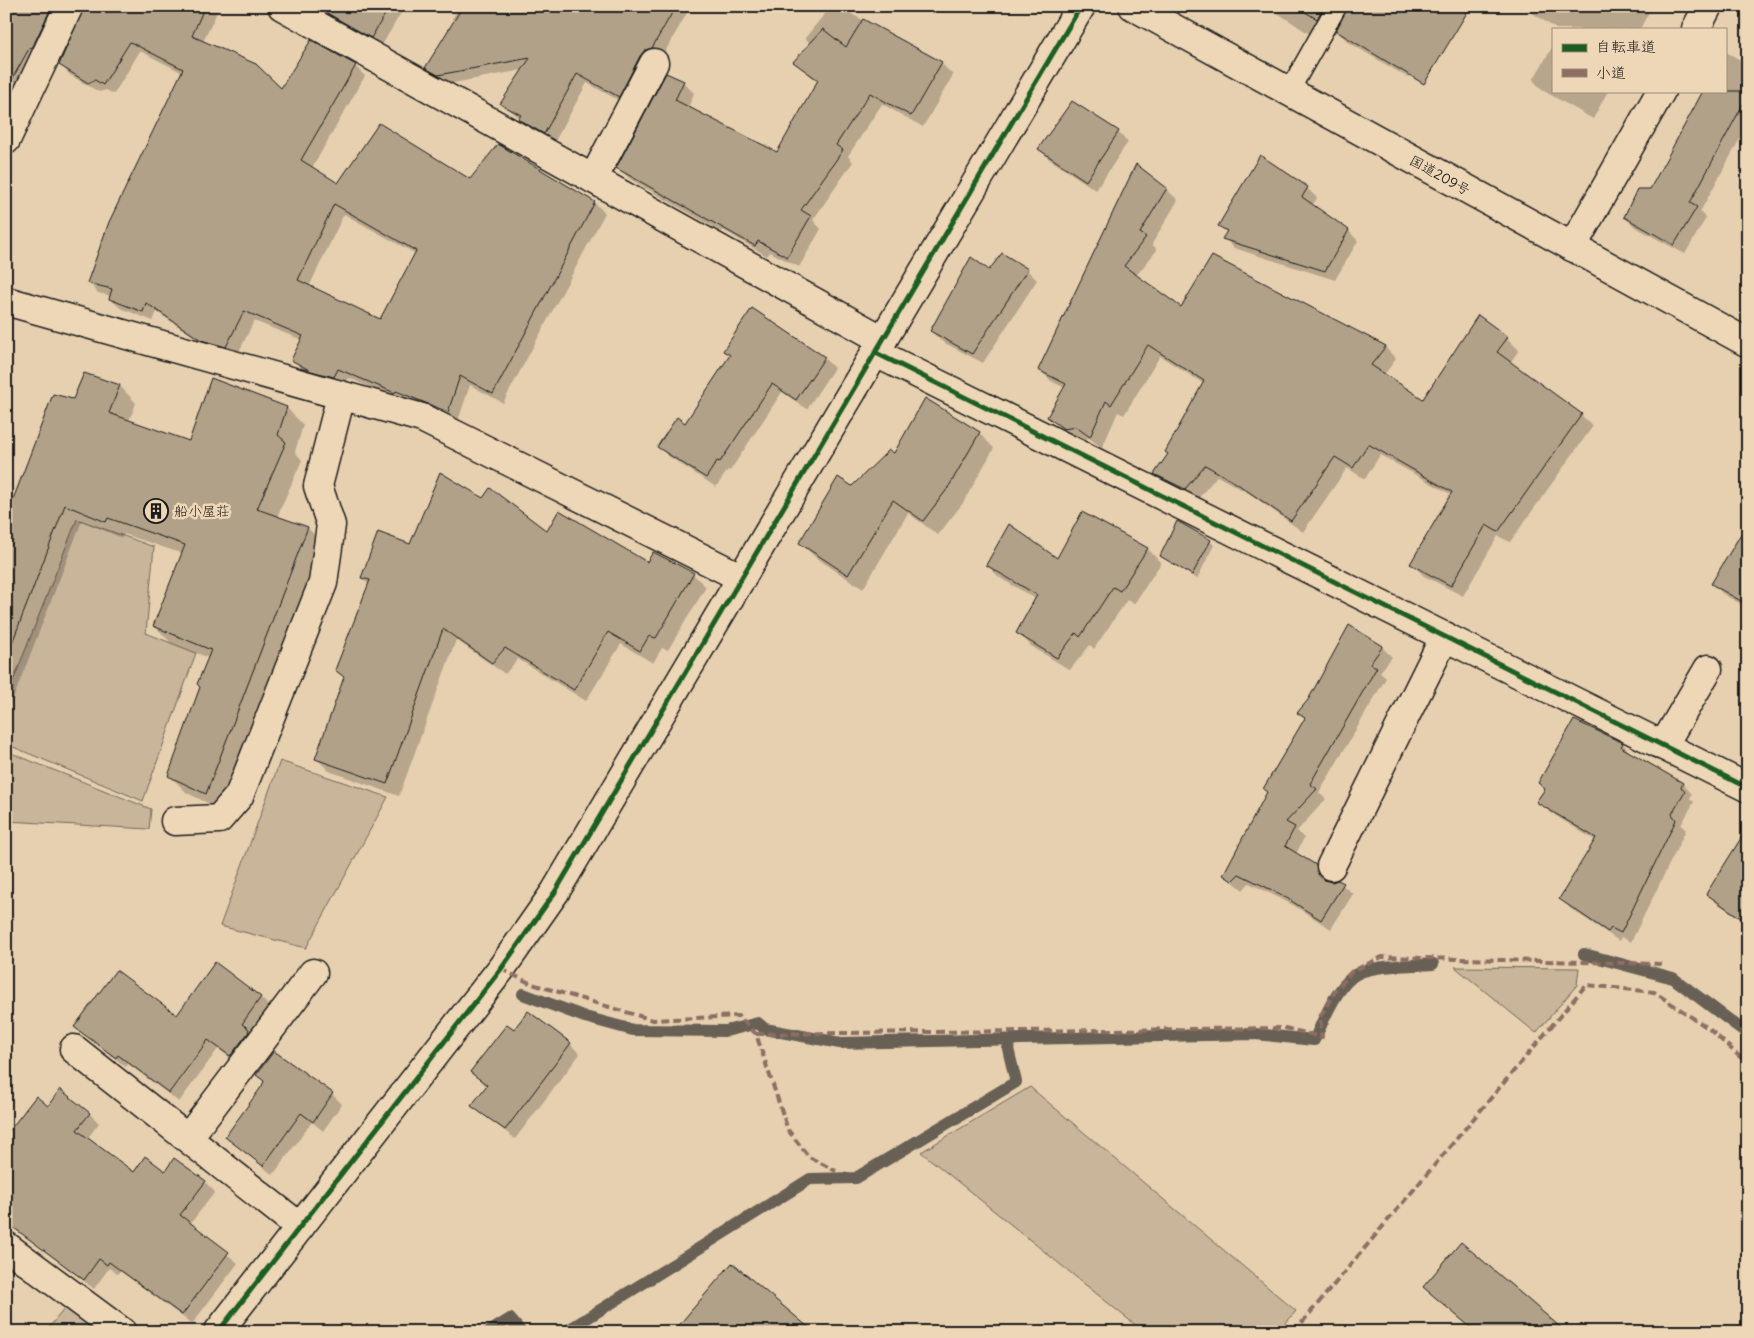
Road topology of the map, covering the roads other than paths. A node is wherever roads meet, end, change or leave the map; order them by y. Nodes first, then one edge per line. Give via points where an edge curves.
1 (69, 6) edge
2 (282, 6) edge
3 (1080, 6) edge
4 (1133, 6) edge
5 (1337, 6) edge
6 (1708, 6) edge
7 (1697, 28) edge
8 (654, 63) dead end
9 (1659, 92) edge
10 (1288, 93) junction
11 (6, 140) edge
12 (593, 179) junction
13 (1572, 247) junction
14 (6, 301) edge
15 (1748, 342) edge
16 (879, 346) junction
17 (341, 396) junction
18 (742, 578) junction
19 (1445, 636) junction
20 (1708, 669) dead end
21 (1663, 746) junction
22 (1745, 782) edge
23 (175, 821) dead end
24 (1330, 866) dead end
25 (312, 973) dead end
26 (74, 1049) dead end
27 (188, 1138) junction
28 (300, 1227) junction
29 (6, 1246) edge
30 (122, 1332) edge
31 (218, 1332) edge

1 - 11 main road
2 - 12 main road
3 - 16 main road
4 - 10 main road, 国道209号
5 - 10 lane
6 - 7 main road
8 - 12 main road
9 - 13 main road
10 - 13 main road, 国道209号
12 - 16 main road
13 - 15 main road, 国道209号
14 - 17 main road
16 - 18 main road
16 - 19 main road
17 - 18 main road via 422,418
17 - 23 main road via 318,486 331,525 323,583 239,796 219,819
18 - 28 main road via 555,892 501,969
19 - 21 main road
19 - 24 main road
20 - 21 main road
21 - 22 main road
25 - 27 main road
26 - 27 main road
27 - 28 main road
28 - 31 main road
29 - 30 main road

